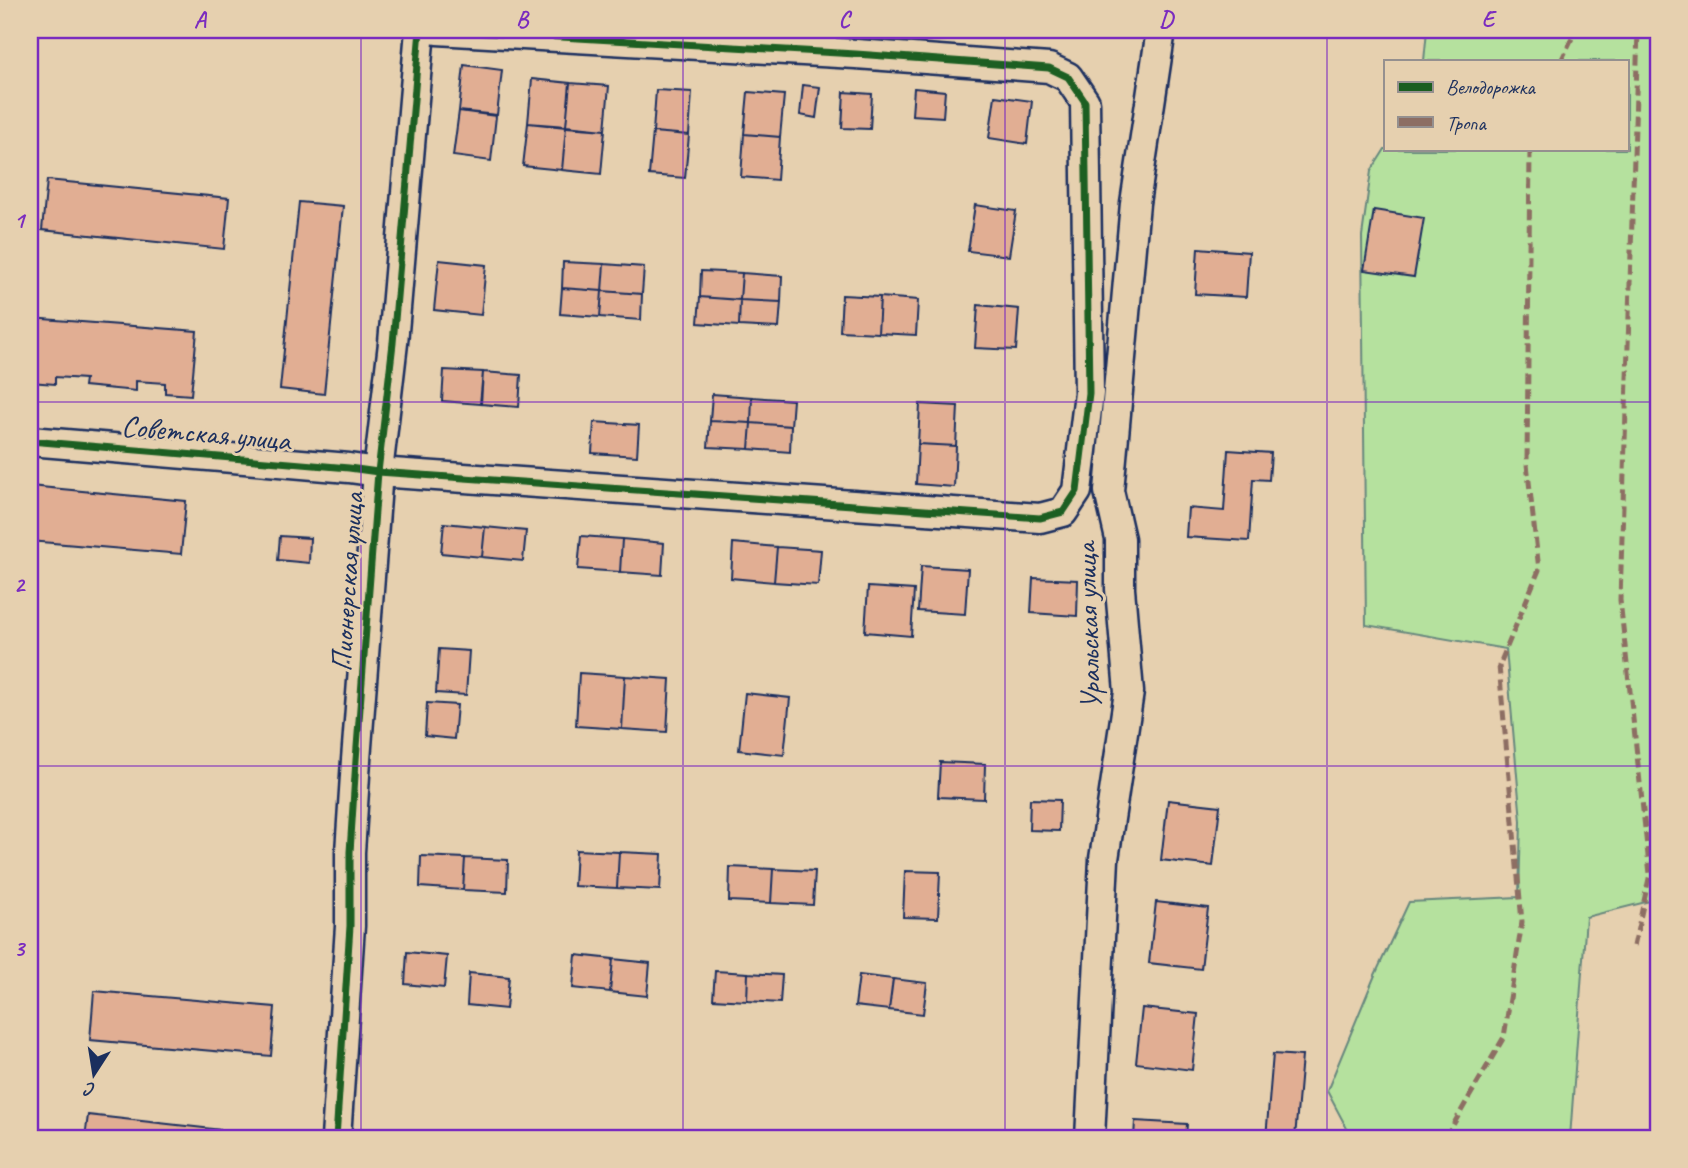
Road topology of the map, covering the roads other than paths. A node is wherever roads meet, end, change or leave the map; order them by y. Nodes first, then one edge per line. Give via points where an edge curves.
1 (420, 30) edge
2 (437, 30) edge
3 (1161, 30) edge
4 (30, 441) edge
5 (378, 472) junction
6 (1077, 491) junction
7 (1110, 491) junction
8 (336, 1138) edge
9 (1090, 1138) edge

1 - 5 street, Пионерская улица
2 - 6 street via 1049,68 1068,77 1085,102 1089,393
3 - 7 street, Уральская улица via 1135,203
4 - 5 street, Советская улица
5 - 6 street, Советская улица via 1040,518 1063,512
5 - 8 street, Пионерская улица via 350,852 351,926
6 - 7 street via 1097,487
7 - 9 street, Уральская улица via 1120,539 1129,692 1104,859

